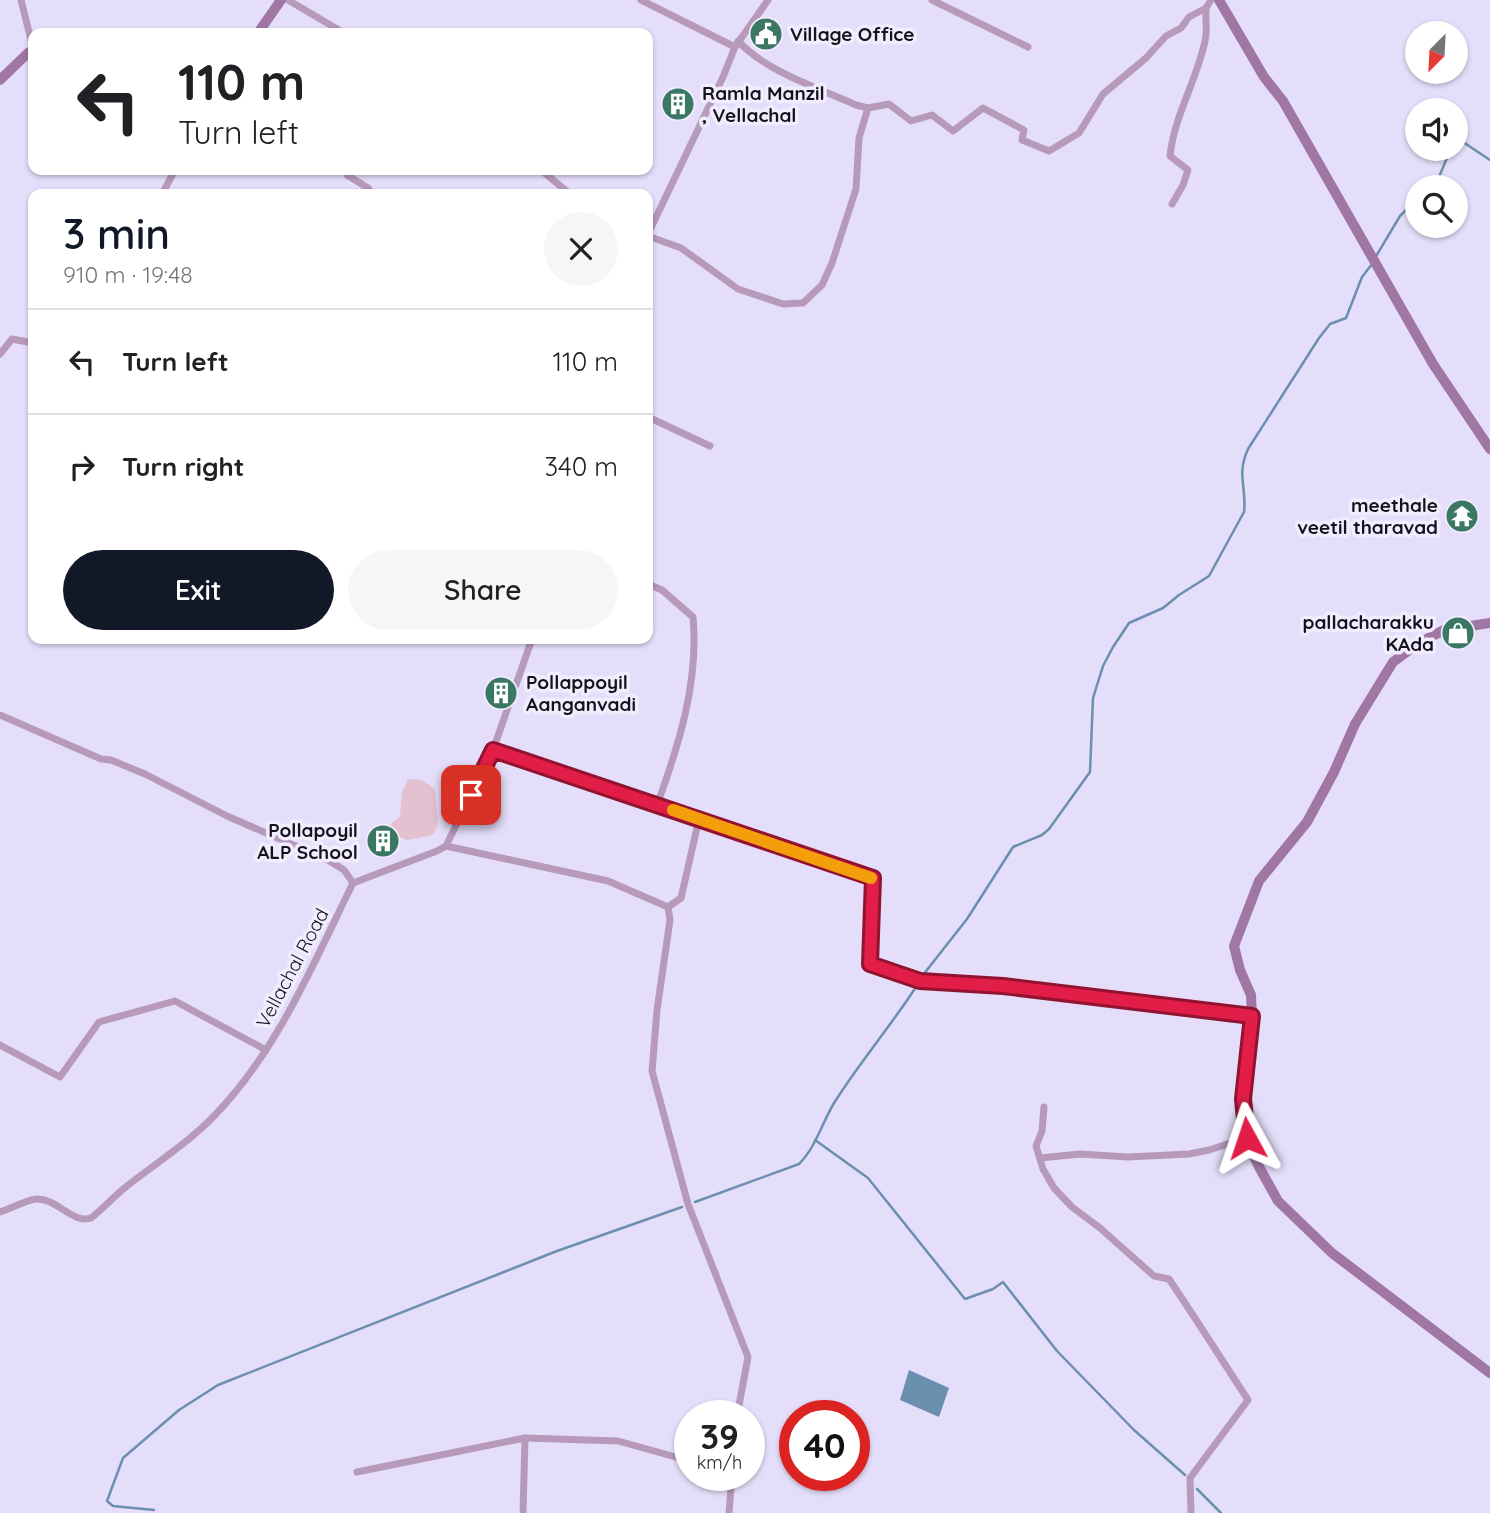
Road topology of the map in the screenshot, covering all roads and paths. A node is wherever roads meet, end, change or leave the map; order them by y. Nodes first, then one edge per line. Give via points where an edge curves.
1 (21, 0) edge
2 (281, 0) edge
3 (288, 0) edge
4 (641, 0) edge
5 (768, 0) edge
6 (932, 0) edge
7 (1212, 0) edge
8 (1219, 0) edge
9 (1206, 8) junction
10 (261, 28) edge
11 (336, 28) edge
12 (28, 29) edge
13 (737, 44) junction
14 (1028, 47) dead end
15 (28, 53) edge
16 (0, 80) edge
17 (868, 108) junction
18 (347, 175) edge
19 (547, 175) edge
20 (369, 189) edge
21 (564, 189) edge
22 (1172, 204) dead end
23 (653, 224) edge
24 (653, 237) edge
25 (28, 342) edge
26 (0, 354) edge
27 (653, 418) edge
28 (710, 446) dead end
29 (1490, 449) edge
30 (653, 586) edge
31 (1490, 623) edge
32 (530, 644) edge
33 (0, 715) edge
34 (493, 750) junction
35 (657, 805) junction
36 (699, 819) junction
37 (446, 846) junction
38 (353, 883) junction
39 (668, 907) junction
40 (1252, 1016) junction
41 (0, 1045) edge
42 (266, 1050) junction
43 (1044, 1107) dead end
44 (1247, 1138) junction
45 (1040, 1158) junction
46 (0, 1212) edge
47 (1490, 1373) edge
48 (740, 1400) edge
49 (525, 1438) junction
50 (674, 1457) edge
51 (357, 1472) dead end
52 (731, 1491) edge
53 (523, 1513) edge
54 (729, 1513) edge
55 (1191, 1513) edge

1 - 12 street
2 - 10 street
3 - 11 street
4 - 13 street
5 - 13 street
6 - 14 street
7 - 9 street
8 - 29 street via 1283,101 1433,364
9 - 17 street via 1166,36 1103,94 1079,133 1049,151 1022,140 1024,130 983,108 953,131 932,115 911,121 888,104
9 - 22 street via 1205,41 1171,147 1170,156 1188,170
13 - 17 street via 776,69
13 - 23 street
15 - 16 street
17 - 24 street via 859,138 856,189 832,263 822,285 803,303 783,304 738,289 681,248
18 - 20 street
19 - 21 street
25 - 26 street via 12,339
27 - 28 street
30 - 35 street via 693,617 696,647 689,696
31 - 40 street via 1444,631 1393,662 1307,822 1259,881 1234,946 1251,995
32 - 34 street
33 - 38 street via 145,774 328,860
34 - 35 street
34 - 37 street
35 - 36 street
36 - 39 street via 681,898
36 - 40 street via 873,878 870,964 920,981 1003,986
37 - 38 street
37 - 39 street via 608,881
38 - 42 street, Vellachal Road via 302,989
39 - 48 street via 652,1071 688,1204 748,1357
40 - 44 street via 1243,1099
41 - 42 street via 60,1077 99,1022 175,1001
42 - 46 street, Vellachal Road via 214,1116 91,1218 76,1218 50,1200 33,1198
43 - 45 street via 1036,1146
44 - 45 street via 1189,1154
44 - 47 street via 1278,1201 1323,1244
45 - 55 street via 1054,1188 1072,1207 1154,1276 1169,1279 1248,1400 1190,1478
49 - 50 street via 618,1441
49 - 51 street
49 - 53 street
52 - 54 street

